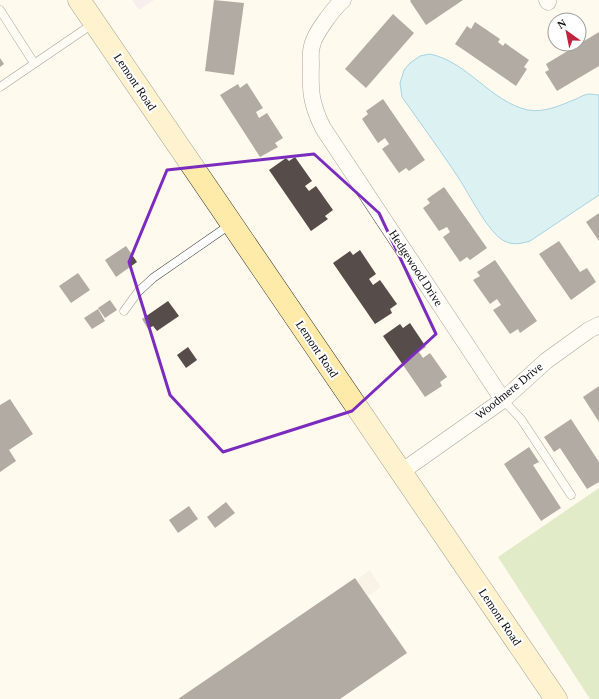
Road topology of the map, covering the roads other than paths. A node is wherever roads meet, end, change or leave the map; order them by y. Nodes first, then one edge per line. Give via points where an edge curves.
1 (79, 0) edge
2 (343, 0) edge
3 (1, 11) edge
4 (94, 22) junction
5 (34, 63) junction
6 (0, 87) edge
7 (231, 223) junction
8 (124, 311) dead end
9 (599, 325) edge
10 (502, 400) junction
11 (401, 472) junction
12 (571, 494) dead end
13 (556, 699) edge

1 - 4 main road, Lemont Road
2 - 10 street, Hedgewood Drive via 326,20 312,45 310,86 317,115
3 - 5 lane
4 - 5 lane
4 - 7 main road, Lemont Road
5 - 6 lane
7 - 8 lane via 153,278 138,292
7 - 11 main road, Lemont Road
9 - 10 street, Woodmere Drive via 546,361
10 - 11 street, Woodmere Drive
10 - 12 lane via 520,419
11 - 13 main road, Lemont Road

